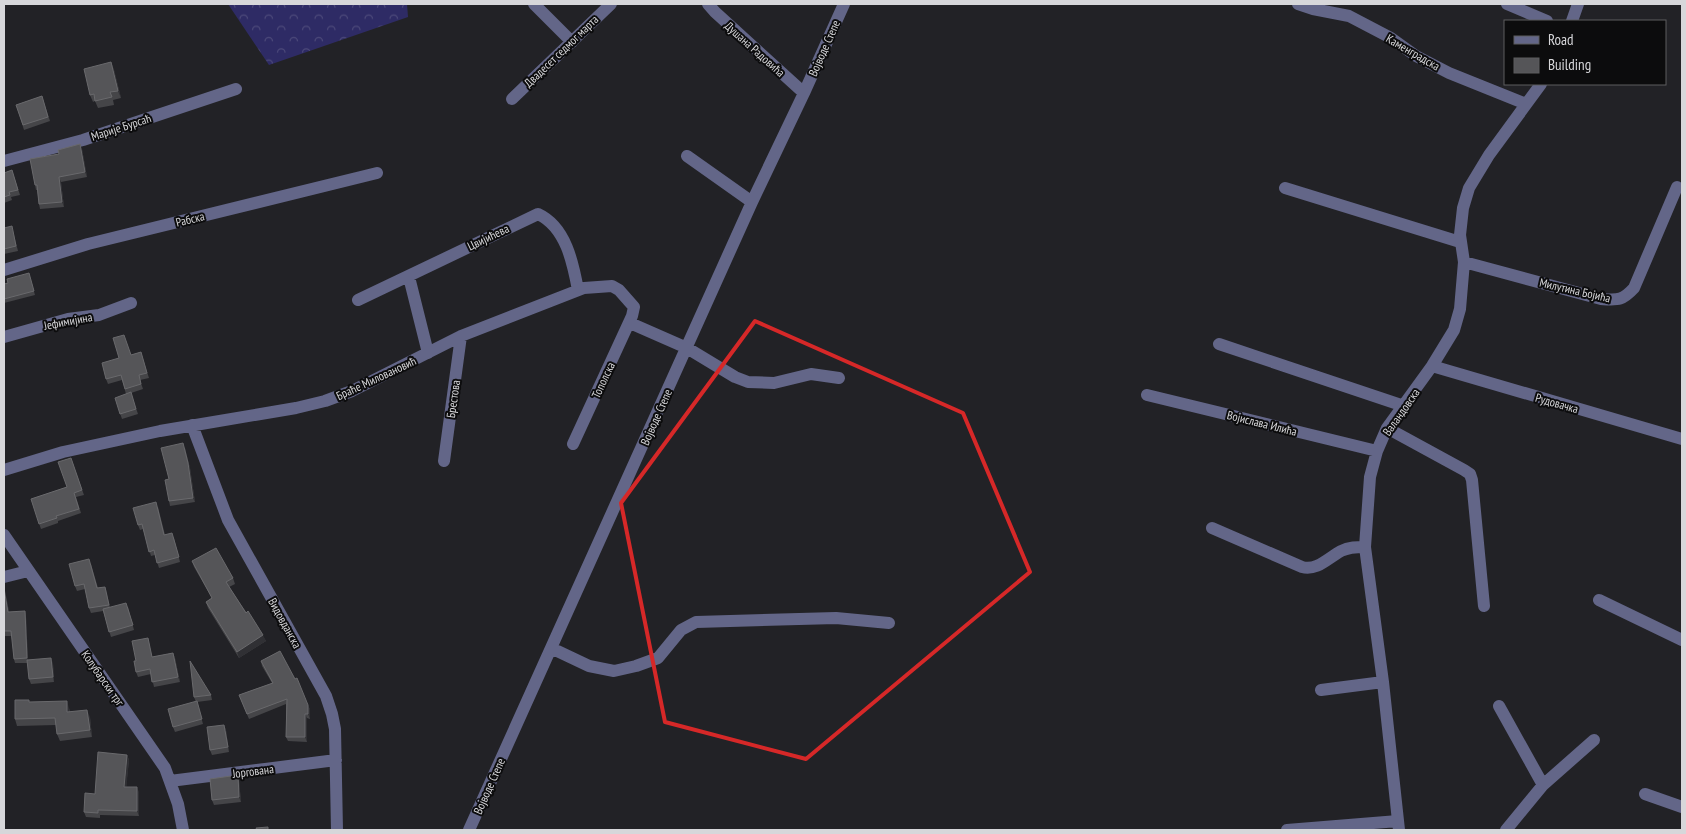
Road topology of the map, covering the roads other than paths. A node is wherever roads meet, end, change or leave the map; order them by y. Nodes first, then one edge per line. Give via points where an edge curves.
1 (534, 4) edge
2 (611, 4) edge
3 (708, 4) edge
4 (844, 4) edge
5 (1298, 4) edge
6 (1507, 4) edge
7 (1578, 4) edge
8 (1545, 20) edge
9 (1572, 20) edge
10 (572, 42) junction
11 (1540, 85) edge
12 (236, 89) dead end
13 (804, 93) junction
14 (512, 99) dead end
15 (1526, 104) junction
16 (687, 156) dead end
17 (4, 161) edge
18 (378, 173) dead end
19 (1677, 187) dead end
20 (1285, 188) dead end
21 (752, 202) junction
22 (1460, 242) junction
23 (1464, 262) junction
24 (4, 270) edge
25 (409, 276) junction
26 (578, 290) junction
27 (358, 300) dead end
28 (131, 303) dead end
29 (631, 319) junction
30 (462, 336) junction
31 (4, 337) edge
32 (1218, 344) dead end
33 (687, 348) junction
34 (428, 353) junction
35 (1432, 366) junction
36 (839, 378) dead end
37 (1147, 395) dead end
38 (1404, 406) junction
39 (192, 425) junction
40 (1387, 428) junction
41 (1682, 439) edge
42 (573, 444) dead end
43 (1377, 451) junction
44 (444, 461) dead end
45 (4, 470) edge
46 (1212, 528) dead end
47 (4, 535) edge
48 (1365, 547) junction
49 (28, 571) junction
50 (4, 577) edge
51 (1599, 600) dead end
52 (1484, 606) dead end
53 (889, 623) dead end
54 (1682, 640) edge
55 (551, 648) junction
56 (1383, 682) junction
57 (1321, 690) dead end
58 (1499, 706) dead end
59 (1594, 740) dead end
60 (336, 760) junction
61 (170, 782) junction
62 (1542, 785) junction
63 (1645, 794) dead end
64 (1682, 807) edge
65 (1398, 826) edge
66 (183, 830) edge
67 (337, 830) edge
68 (469, 830) edge
69 (1287, 830) edge
70 (1506, 830) edge

1 - 10 street
2 - 10 street, Двадесет седмог марта
3 - 13 street, Душана Радовића
4 - 13 street, Војводе Степе
5 - 15 street, Каменградска via 1349,16 1391,38 1416,56
6 - 8 street
7 - 9 street
10 - 14 street, Двадесет седмог марта
11 - 15 street, Валандовска
12 - 17 street, Марије Бурсаћ via 83,140
13 - 21 street, Војводе Степе
15 - 22 street, Валандовска via 1469,188 1463,208
16 - 21 street
18 - 24 street, Рабска via 88,244
19 - 23 street, Милутина Бојића via 1634,288 1626,297 1601,299
20 - 22 street
21 - 33 street, Војводе Степе
22 - 23 street, Валандовска
23 - 35 street, Валандовска via 1460,309 1454,330
25 - 26 street, Цвијићева via 538,214 546,217 557,229 572,258
25 - 27 street, Цвијићева
25 - 34 street
26 - 29 street, Браће Миловановић via 612,286 634,307
26 - 30 street, Браће Миловановић
28 - 31 street, Јефимијина via 99,315 68,319
29 - 33 street
29 - 42 street, Тополска
30 - 34 street, Браће Миловановић
30 - 44 street, Брестова
32 - 38 street
33 - 36 street via 748,382 774,383 811,374
33 - 55 street, Војводе Степе
34 - 39 street, Браће Миловановић via 325,401
35 - 38 street, Валандовска
35 - 41 street, Рудовачка
37 - 43 street, Војислава Илића
38 - 40 street, Валандовска
39 - 45 street, Браће Миловановић via 63,452
39 - 60 street, Видовданска via 228,520 326,696 335,729
40 - 43 street, Валандовска
40 - 52 street via 1470,474
43 - 48 street, Валандовска via 1370,478
46 - 48 street via 1309,569 1348,548
47 - 49 street, Колубарски трг
48 - 56 street, Валандовска
49 - 50 street
49 - 61 street, Колубарски трг via 153,749
51 - 54 street
53 - 55 street via 836,618 696,622 681,630 658,658 614,670 589,666
55 - 68 street, Војводе Степе
56 - 57 street
56 - 65 street, Валандовска
58 - 62 street
59 - 62 street
60 - 61 street, Јоргована
60 - 67 street, Видовданска
61 - 66 street, Колубарски трг
62 - 70 street
63 - 64 street
65 - 69 street

